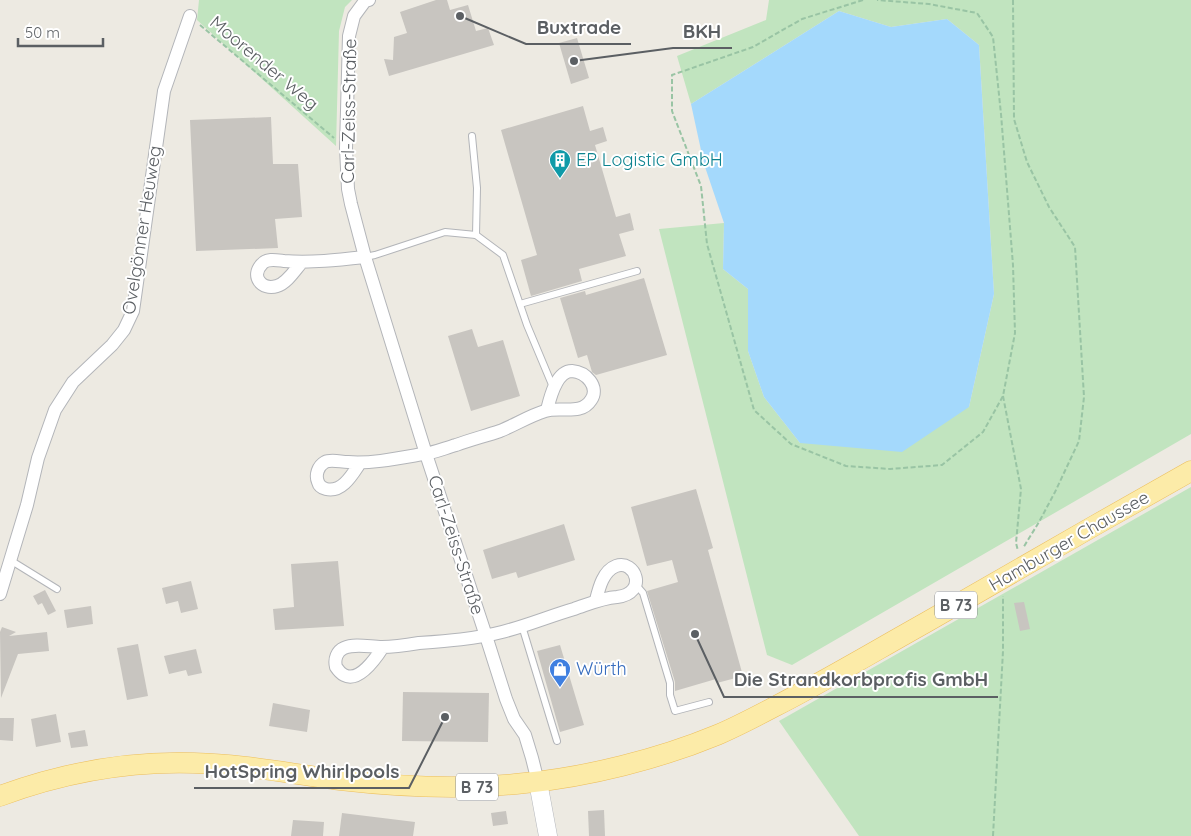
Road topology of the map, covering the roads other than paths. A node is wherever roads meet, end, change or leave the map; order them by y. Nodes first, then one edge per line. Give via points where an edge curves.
1 (369, 0) edge
2 (190, 16) road end
3 (472, 136) dead end
4 (476, 235) junction
5 (365, 257) junction
6 (302, 262) dead end
7 (636, 271) dead end
8 (520, 304) junction
9 (554, 388) junction
10 (547, 410) junction
11 (426, 454) junction
12 (360, 463) dead end
13 (1191, 471) edge
14 (10, 560) junction
15 (636, 585) junction
16 (57, 589) dead end
17 (0, 594) edge
18 (596, 600) junction
19 (522, 626) junction
20 (486, 636) junction
21 (383, 647) dead end
22 (708, 702) dead end
23 (557, 741) dead end
24 (538, 782) junction
25 (0, 796) edge
26 (548, 836) edge

1 - 5 street, Carl-Zeiss-Straße via 354,16 349,36 346,148 348,189
2 - 14 street, Ovelgönner Heuweg via 164,91 132,311 124,330 73,382 55,410
3 - 4 lane via 477,188
4 - 5 lane via 445,232
4 - 8 lane via 503,255
5 - 6 street
5 - 11 street, Carl-Zeiss-Straße
7 - 8 lane
8 - 9 lane
9 - 10 street, Carl-Zeiss-Straße
9 - 10 street, Carl-Zeiss-Straße via 563,374 571,371 586,375 594,393 587,405 579,409
10 - 11 street, Carl-Zeiss-Straße via 499,431
11 - 12 street, Carl-Zeiss-Straße
11 - 20 street, Carl-Zeiss-Straße
13 - 24 main road, Hamburger Chaussee / B 73 via 803,692 719,734 650,758
14 - 16 lane
14 - 17 street, Ovelgönner Heuweg
15 - 18 street, Carl-Zeiss-Straße via 628,594
15 - 18 street via 633,571 620,565 608,572
15 - 22 lane via 644,593 675,710
18 - 19 street, Carl-Zeiss-Straße
19 - 20 street, Carl-Zeiss-Straße
19 - 23 lane
20 - 21 street, Carl-Zeiss-Straße
20 - 24 street, Carl-Zeiss-Straße via 508,706 526,740
24 - 25 main road, Hamburger Chaussee / B 73 via 474,787 417,786 227,765 163,763 77,773
24 - 26 street

